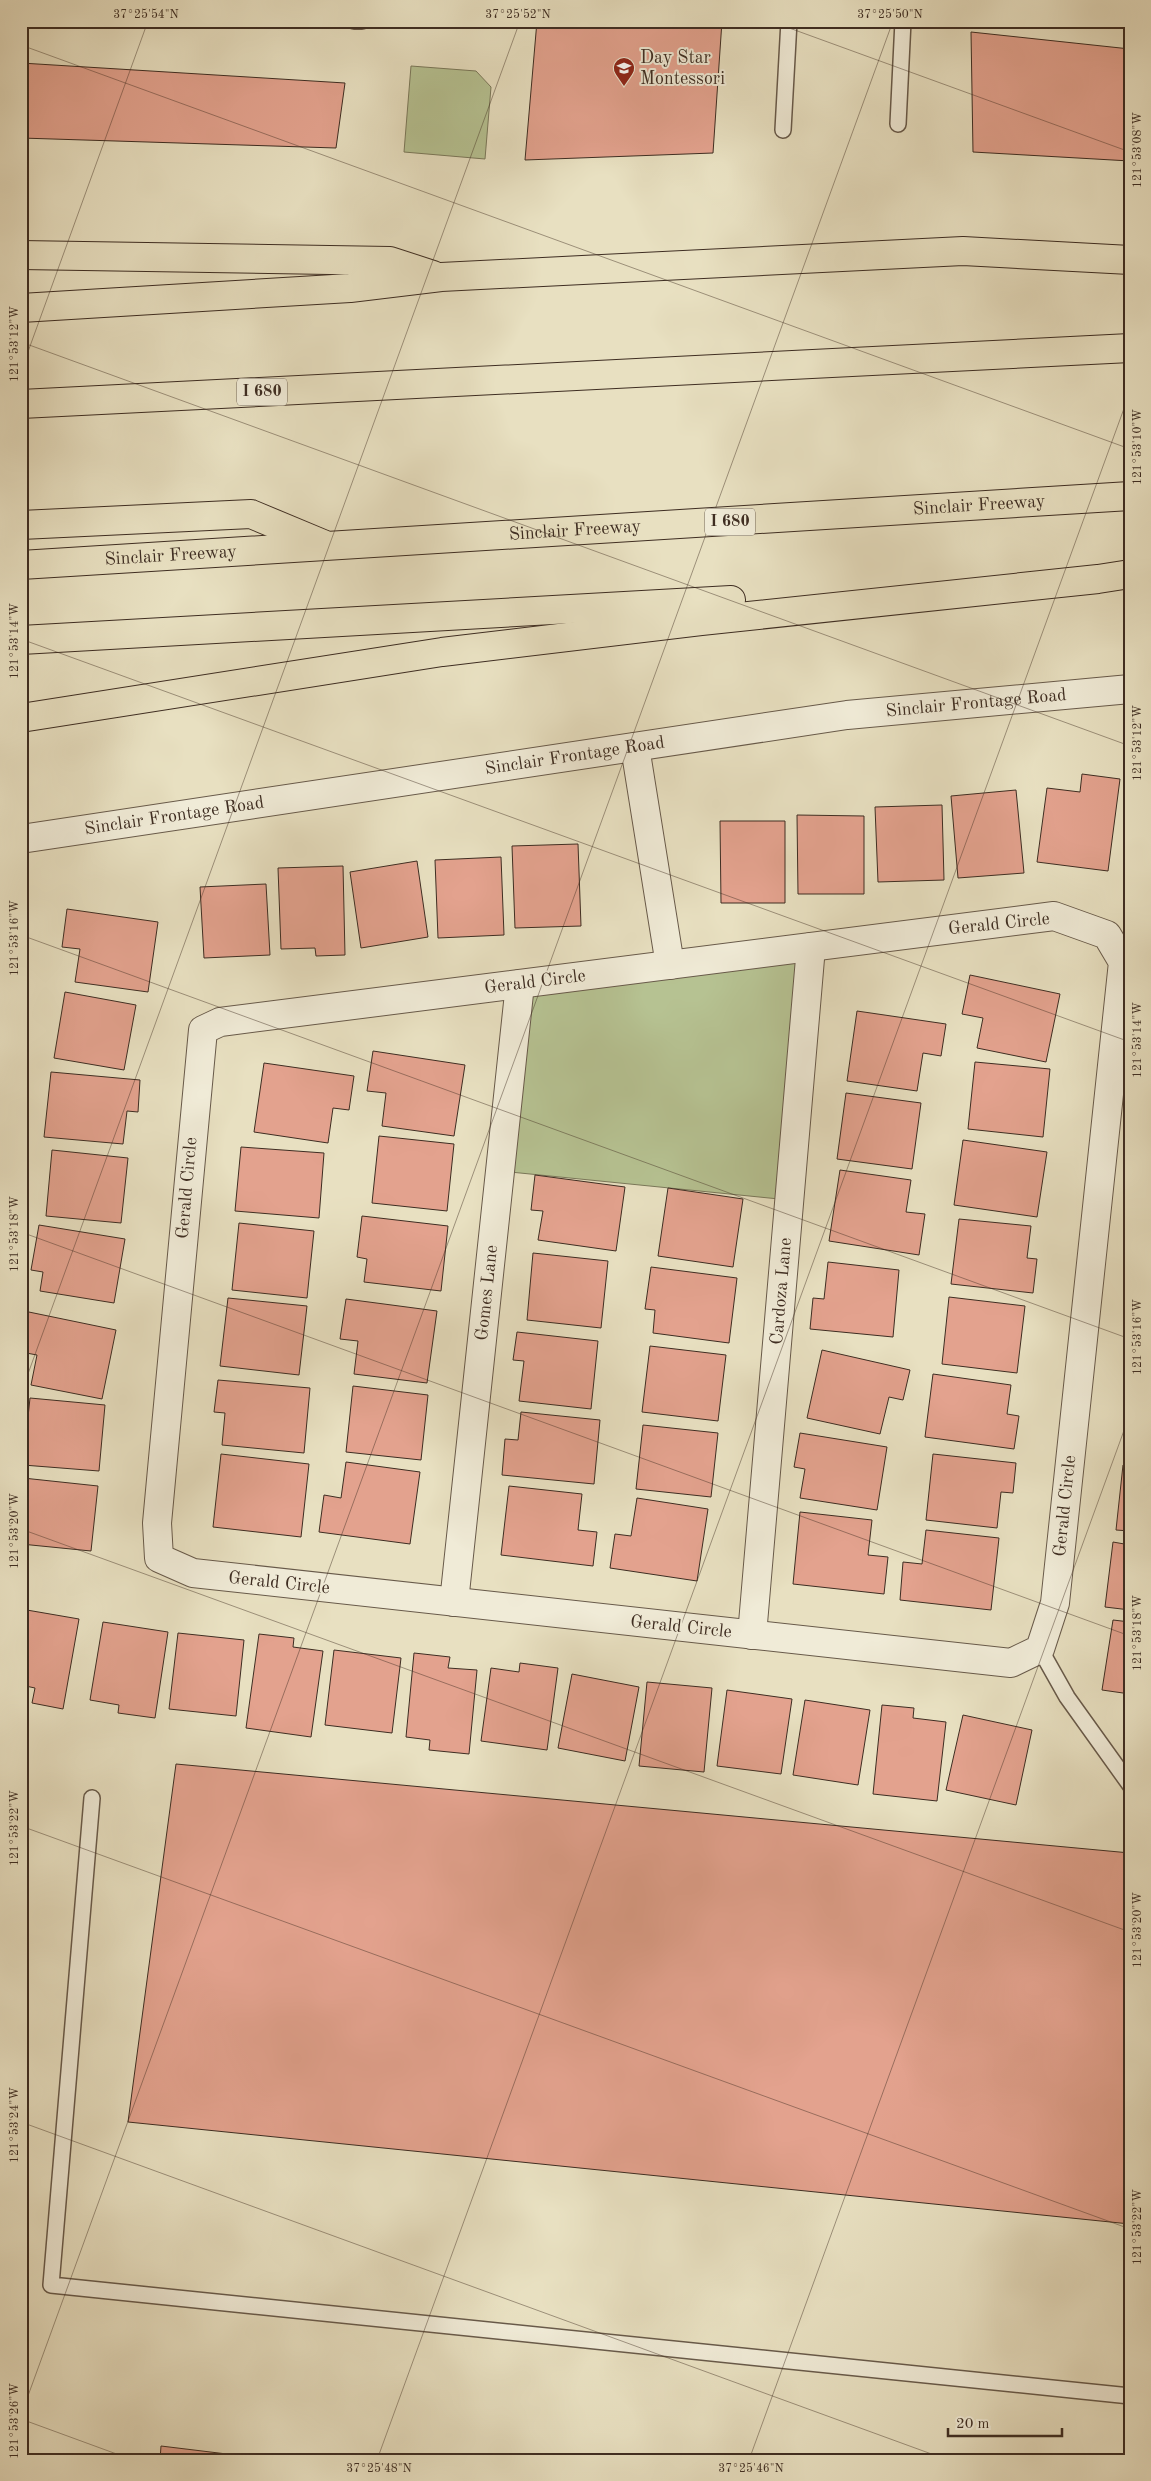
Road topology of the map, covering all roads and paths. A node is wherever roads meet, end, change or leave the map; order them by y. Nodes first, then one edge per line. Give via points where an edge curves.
1 (354, 21) edge
2 (362, 21) edge
3 (789, 21) edge
4 (903, 21) edge
5 (898, 124) dead end
6 (784, 130) dead end
7 (21, 255) edge
8 (1130, 260) edge
9 (441, 277) junction
10 (21, 308) edge
11 (1130, 348) edge
12 (21, 404) edge
13 (1130, 496) edge
14 (21, 525) edge
15 (329, 547) junction
16 (21, 565) edge
17 (1130, 574) edge
18 (1098, 579) junction
19 (21, 640) edge
20 (1130, 689) edge
21 (21, 718) edge
22 (635, 747) junction
23 (21, 839) edge
24 (810, 947) junction
25 (670, 964) junction
26 (520, 984) junction
27 (454, 1602) junction
28 (752, 1635) junction
29 (1040, 1649) junction
30 (1130, 1785) edge
31 (92, 1798) dead end
32 (1130, 2396) edge

1 - 2 lane
3 - 6 lane
4 - 5 lane
7 - 9 highway via 390,261
8 - 9 highway via 962,251
9 - 10 highway via 350,288
11 - 12 highway, I 680
13 - 15 highway, Sinclair Freeway / I 680
14 - 15 highway, I 680 via 251,514
15 - 16 highway, Sinclair Freeway / I 680
17 - 18 highway
18 - 19 highway
18 - 21 highway via 442,652
20 - 22 street, Sinclair Frontage Road via 847,716
22 - 23 street, Sinclair Frontage Road
22 - 25 street
24 - 25 street, Gerald Circle
24 - 28 street, Cardoza Lane
24 - 29 street, Gerald Circle via 1054,916 1107,935 1123,962 1055,1604
25 - 26 street, Gerald Circle
26 - 27 street, Gomes Lane
26 - 27 street, Gerald Circle via 220,1022 203,1030 199,1052 157,1524 159,1558 193,1573
27 - 28 street, Gerald Circle
28 - 29 street, Gerald Circle via 1010,1663
29 - 30 lane via 1066,1697
31 - 32 lane via 51,2286

